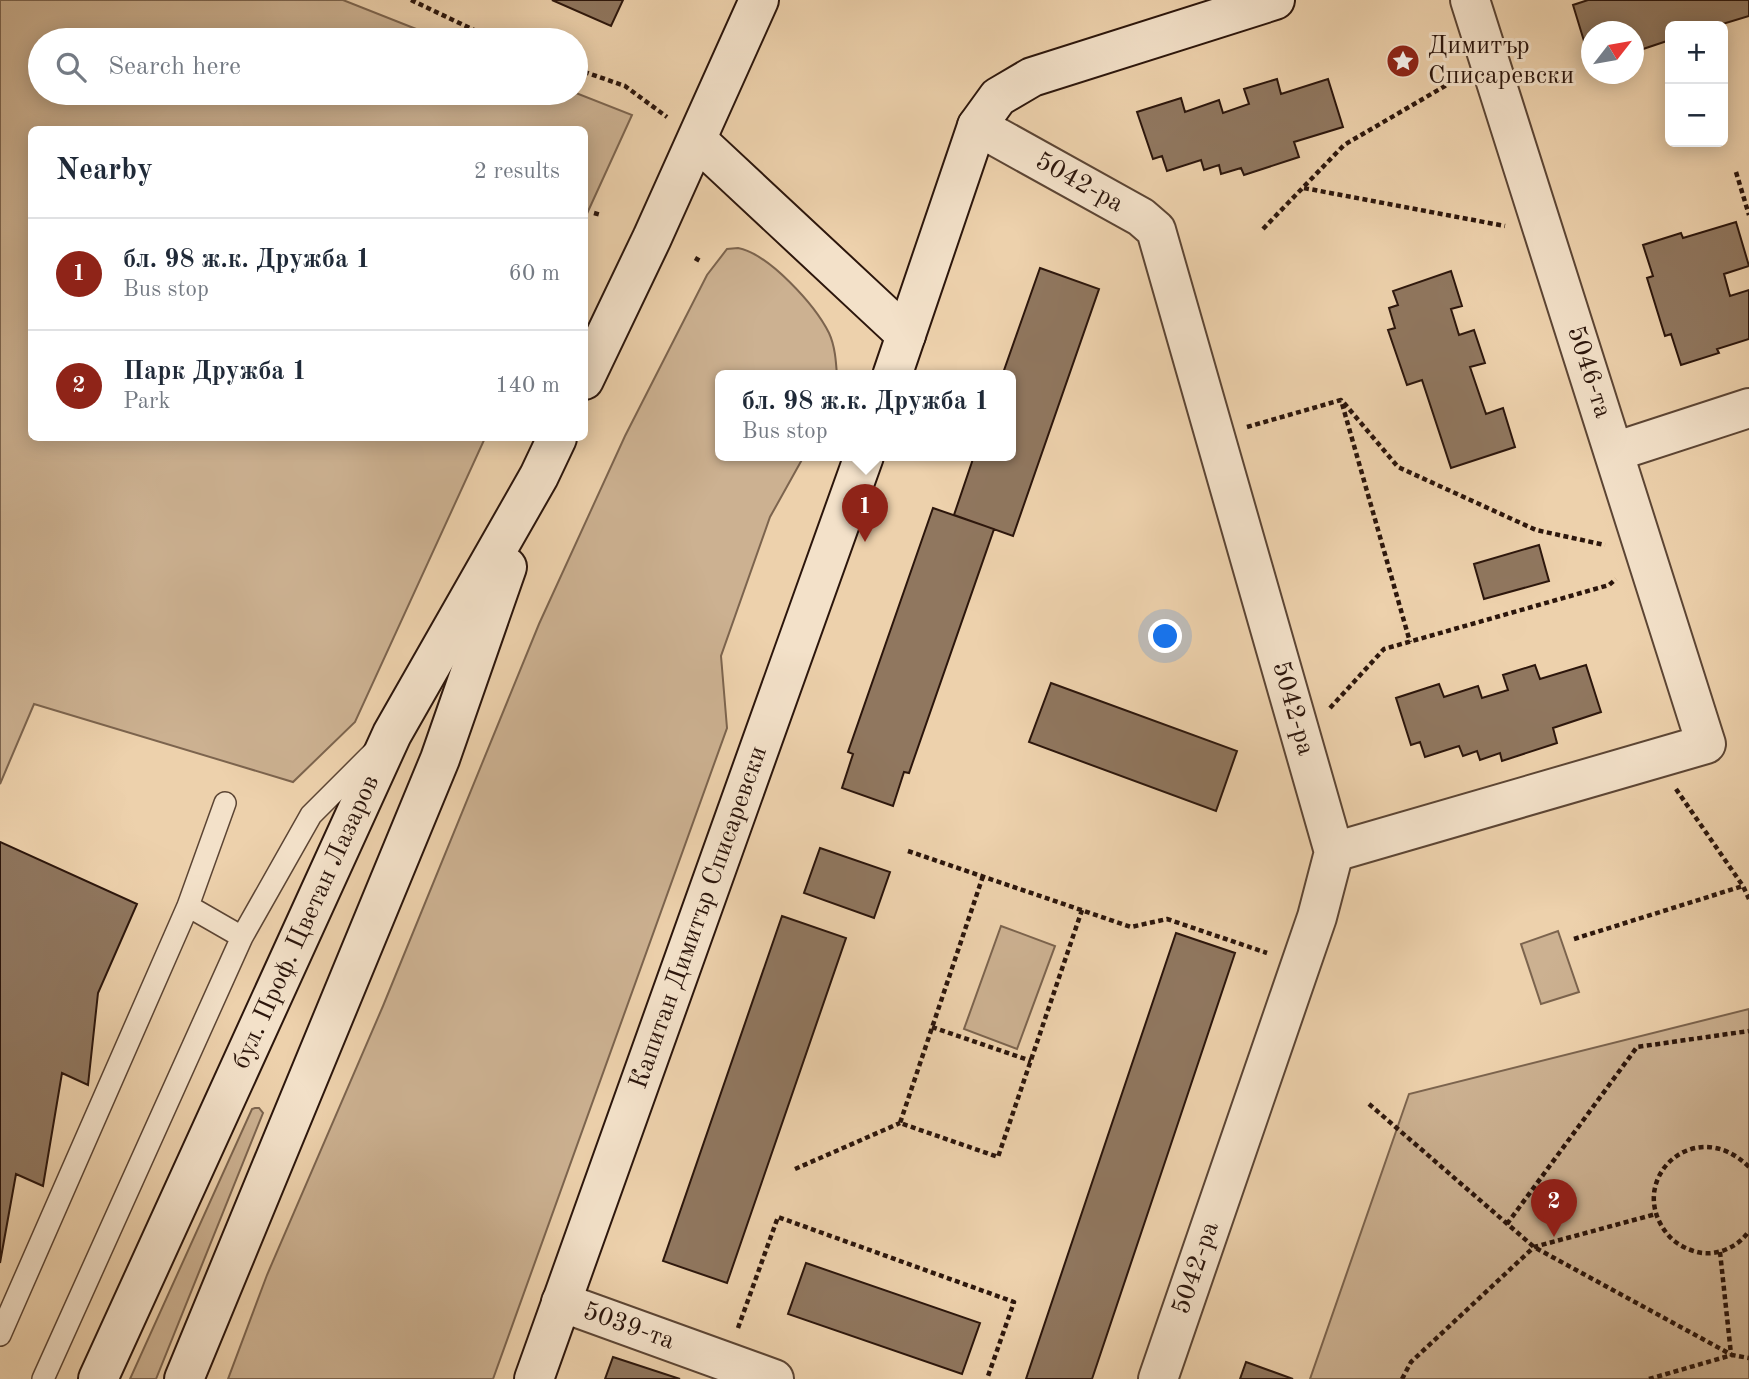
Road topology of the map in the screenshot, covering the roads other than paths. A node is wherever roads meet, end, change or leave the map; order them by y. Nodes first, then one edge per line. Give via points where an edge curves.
1 (759, 0) edge
2 (1275, 0) edge
3 (1470, 0) edge
4 (977, 126) junction
5 (697, 139) junction
6 (906, 335) junction
7 (894, 370) edge
8 (588, 371) edge
9 (1749, 408) edge
10 (556, 441) edge
11 (1614, 452) junction
12 (862, 461) edge
13 (539, 476) junction
14 (392, 734) junction
15 (225, 803) dead end
16 (1334, 852) junction
17 (188, 906) junction
18 (242, 937) junction
19 (561, 1302) junction
20 (0, 1335) edge
21 (43, 1379) edge
22 (98, 1379) edge
23 (184, 1379) edge
24 (534, 1379) edge
25 (774, 1379) edge
26 (1158, 1379) edge

1 - 5 street
2 - 4 street via 1032,77 998,97
3 - 11 street, 5046-та
4 - 6 street
4 - 16 street, 5042-ра via 1142,217 1156,230
5 - 6 street
5 - 8 street
6 - 7 street
9 - 11 street
10 - 13 street, бул. Проф. Цветан Лазаров
11 - 16 street, 5046-та via 1706,744
12 - 19 street, Капитан Димитър Списаревски
13 - 14 street, бул. Проф. Цветан Лазаров
13 - 23 street, бул. Проф. Цветан Лазаров via 440,759
14 - 18 lane via 311,815
14 - 22 street, бул. Проф. Цветан Лазаров
15 - 17 lane
16 - 26 street, 5042-ра via 1301,965
17 - 18 lane
17 - 20 lane
18 - 21 lane
19 - 24 street, Капитан Димитър Списаревски
19 - 25 street, 5039-та

